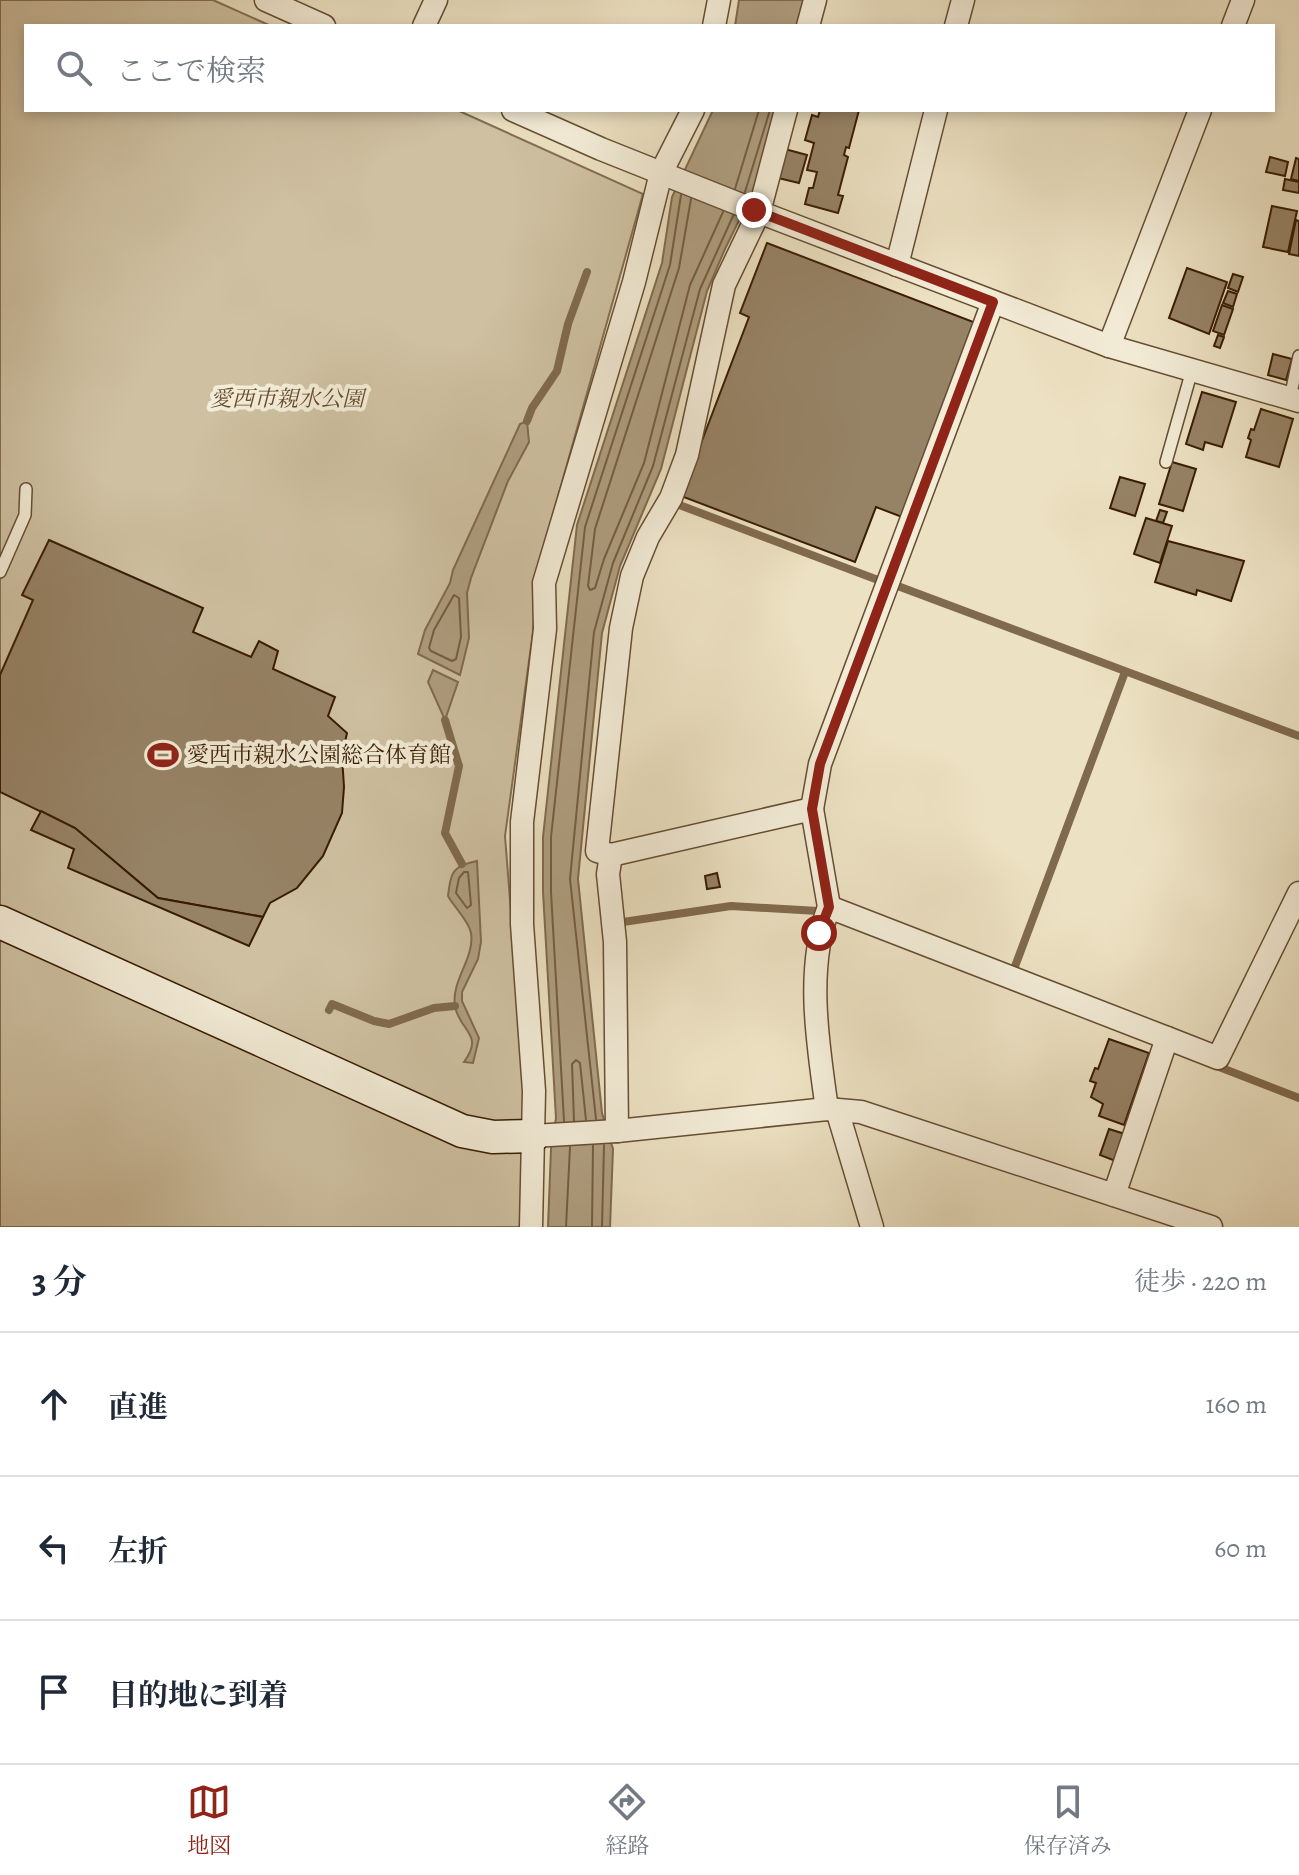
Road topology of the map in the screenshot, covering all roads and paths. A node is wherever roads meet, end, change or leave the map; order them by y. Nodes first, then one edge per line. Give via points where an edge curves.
1 (266, 0) edge
2 (436, 0) edge
3 (719, 0) edge
4 (815, 0) edge
5 (963, 0) edge
6 (1243, 0) edge
7 (320, 24) edge
8 (425, 24) edge
9 (714, 24) edge
10 (809, 24) edge
11 (957, 24) edge
12 (1234, 24) edge
13 (518, 112) edge
14 (692, 112) edge
15 (785, 112) edge
16 (935, 112) edge
17 (1199, 112) edge
18 (665, 175) junction
19 (756, 211) junction
20 (897, 265) junction
21 (993, 302) junction
22 (1109, 346) junction
23 (1299, 356) edge
24 (1192, 370) junction
25 (1294, 400) edge
26 (1166, 462) dead end
27 (26, 489) dead end
28 (0, 572) edge
29 (812, 809) junction
30 (611, 855) junction
31 (1299, 893) edge
32 (829, 907) junction
33 (0, 922) edge
34 (1167, 1038) junction
35 (832, 1109) junction
36 (615, 1132) junction
37 (538, 1136) junction
38 (1114, 1195) junction
39 (531, 1227) edge
40 (872, 1227) edge
41 (1211, 1227) edge

1 - 7 street
2 - 8 street
3 - 9 street
4 - 10 street
5 - 11 street
6 - 12 street
13 - 18 street
14 - 18 street
15 - 19 street
16 - 20 street
17 - 22 street
18 - 19 street
18 - 37 street via 544,583 545,629 522,822 522,924
19 - 20 street
19 - 30 street via 724,285 687,455 632,576 621,628 597,851
20 - 21 street
21 - 22 street
21 - 29 street via 820,764
22 - 24 street
23 - 25 lane
24 - 25 street
24 - 26 lane
27 - 28 lane via 25,515
29 - 30 street
29 - 32 street
30 - 36 street
31 - 34 street via 1218,1058
32 - 34 street
32 - 35 street via 819,933 816,1029
33 - 37 street via 462,1131
34 - 38 street
35 - 36 street
35 - 38 street via 861,1112
35 - 40 street
36 - 37 street
37 - 39 street
38 - 41 street

